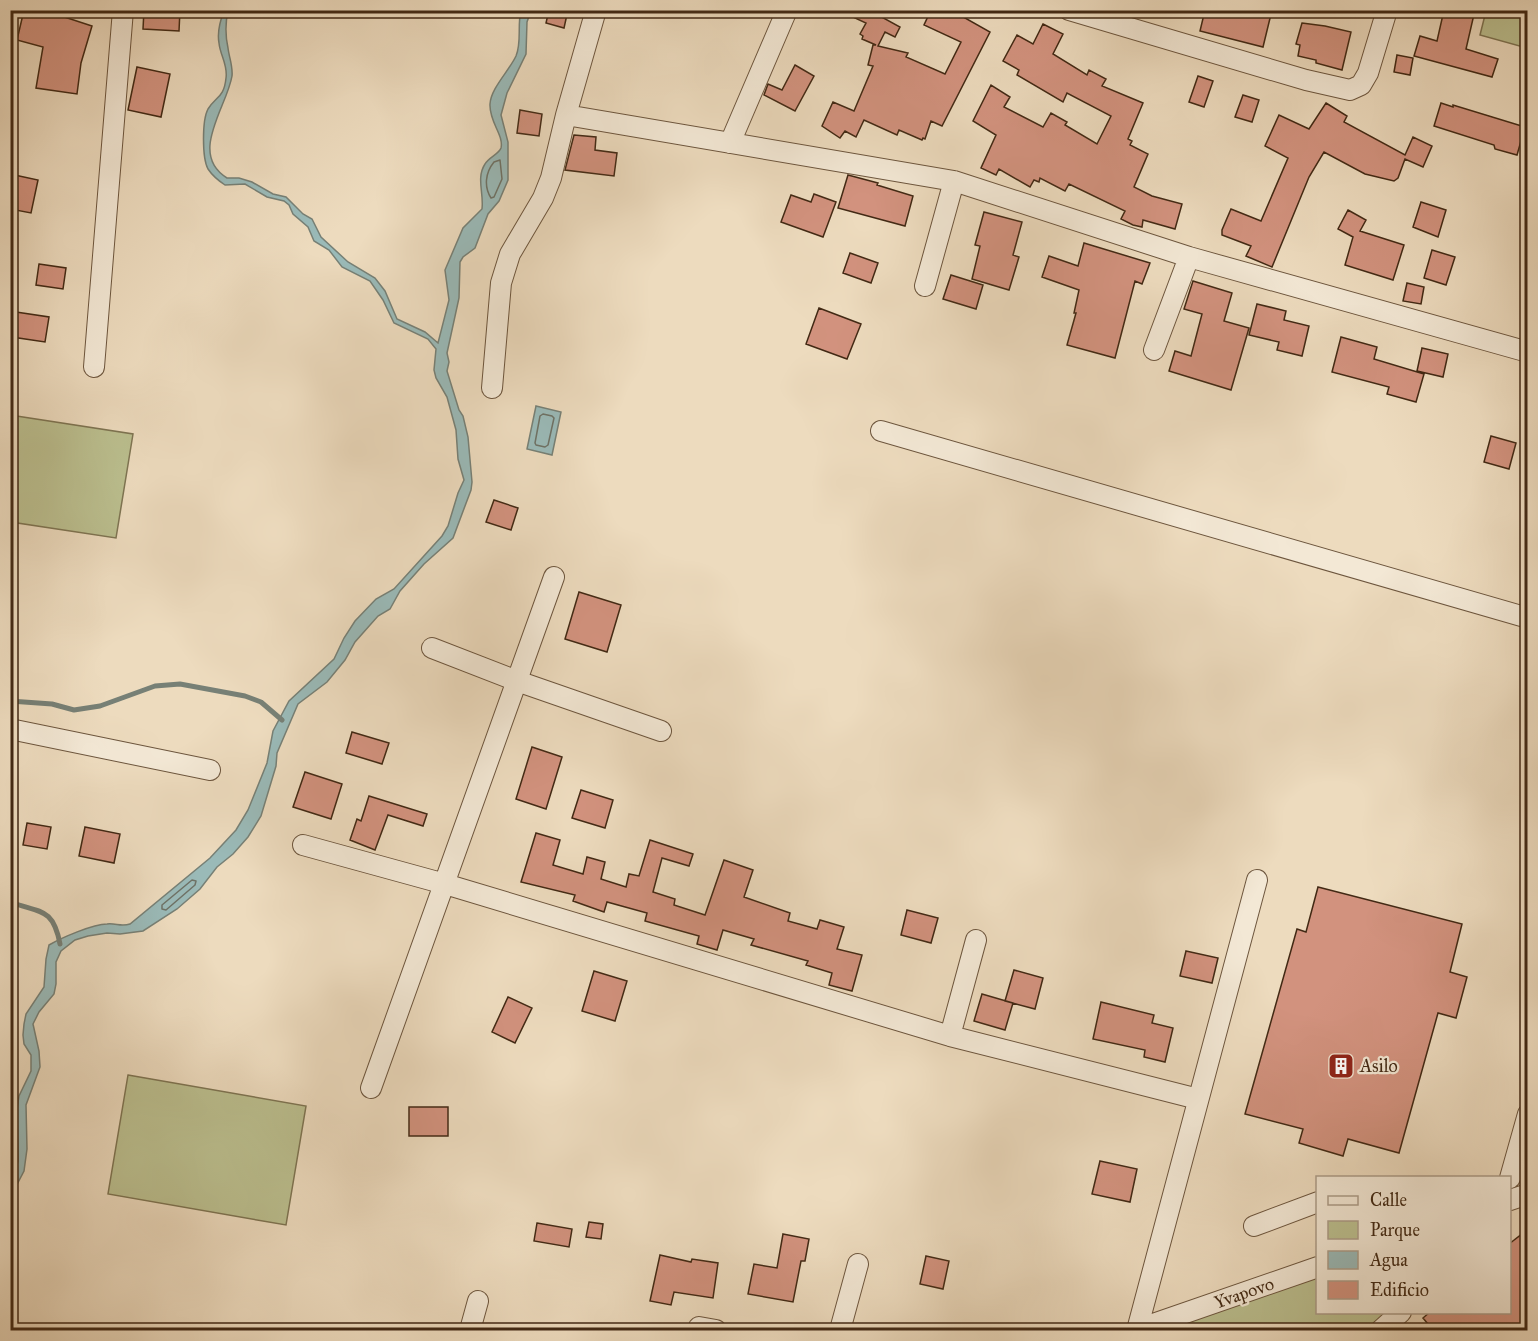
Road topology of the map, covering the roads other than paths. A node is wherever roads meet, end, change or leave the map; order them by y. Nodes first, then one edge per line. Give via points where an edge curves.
1 (123, 10) edge
2 (596, 10) edge
3 (787, 10) edge
4 (1069, 10) edge
5 (1387, 10) edge
6 (566, 115) junction
7 (730, 143) junction
8 (954, 182) junction
9 (1189, 257) junction
10 (925, 286) dead end
11 (1154, 350) dead end
12 (1527, 352) edge
13 (94, 367) dead end
14 (492, 388) dead end
15 (881, 431) dead end
16 (554, 577) dead end
17 (1527, 618) edge
18 (432, 648) dead end
19 (517, 681) junction
20 (10, 729) edge
21 (661, 731) dead end
22 (210, 770) dead end
23 (303, 845) dead end
24 (1257, 880) dead end
25 (445, 884) junction
26 (976, 940) dead end
27 (950, 1036) junction
28 (371, 1088) dead end
29 (1198, 1099) junction
30 (1527, 1114) edge
31 (1510, 1176) edge
32 (1527, 1194) edge
33 (1511, 1199) edge
34 (1316, 1202) edge
35 (1254, 1226) dead end
36 (858, 1264) dead end
37 (1316, 1267) edge
38 (478, 1301) dead end
39 (1399, 1314) edge
40 (470, 1330) edge
41 (840, 1330) edge
42 (1137, 1330) edge
43 (1381, 1330) edge

1 - 13 street
2 - 6 street
3 - 7 street
4 - 5 street via 1350,90 1361,85 1368,73
6 - 7 street
6 - 14 street via 551,178 510,254 501,283
7 - 8 street
8 - 9 street
8 - 10 street
9 - 11 street
9 - 12 street
15 - 17 street
16 - 19 street
18 - 19 street
19 - 21 street
19 - 25 street
20 - 22 street
23 - 25 street
24 - 29 street
25 - 27 street
25 - 28 street
26 - 27 street
27 - 29 street
29 - 42 street
30 - 31 street
32 - 33 street
34 - 35 street
36 - 41 street
37 - 42 street, Yvapovo
38 - 40 street
39 - 43 street

